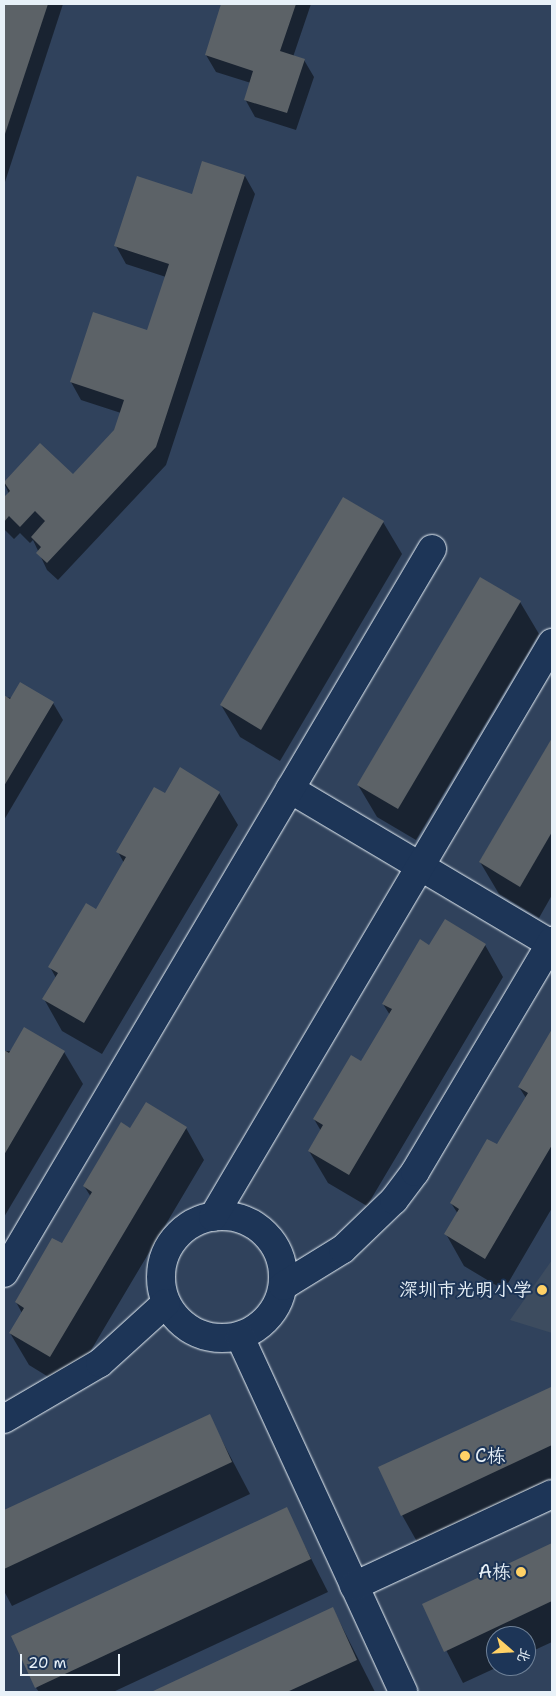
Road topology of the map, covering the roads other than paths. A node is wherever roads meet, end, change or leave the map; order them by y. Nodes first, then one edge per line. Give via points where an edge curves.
1 (432, 549) dead end
2 (552, 643) edge
3 (290, 789) junction
4 (420, 866) junction
5 (551, 942) edge
6 (213, 1217) junction
7 (4, 1273) edge
8 (283, 1286) junction
9 (166, 1303) junction
10 (240, 1337) junction
11 (4, 1419) edge
12 (552, 1494) edge
13 (354, 1586) junction
14 (403, 1692) edge

1 - 3 lane
2 - 4 lane
3 - 4 lane
3 - 7 lane
4 - 5 lane
4 - 6 lane
5 - 8 lane via 415,1172 394,1200 343,1249
6 - 8 lane via 240,1218 269,1237 284,1268
6 - 9 lane via 189,1225 166,1252 162,1278
8 - 10 lane via 269,1318
9 - 10 lane via 189,1330 205,1337
9 - 11 lane via 100,1363
10 - 13 lane
12 - 13 lane
13 - 14 lane

